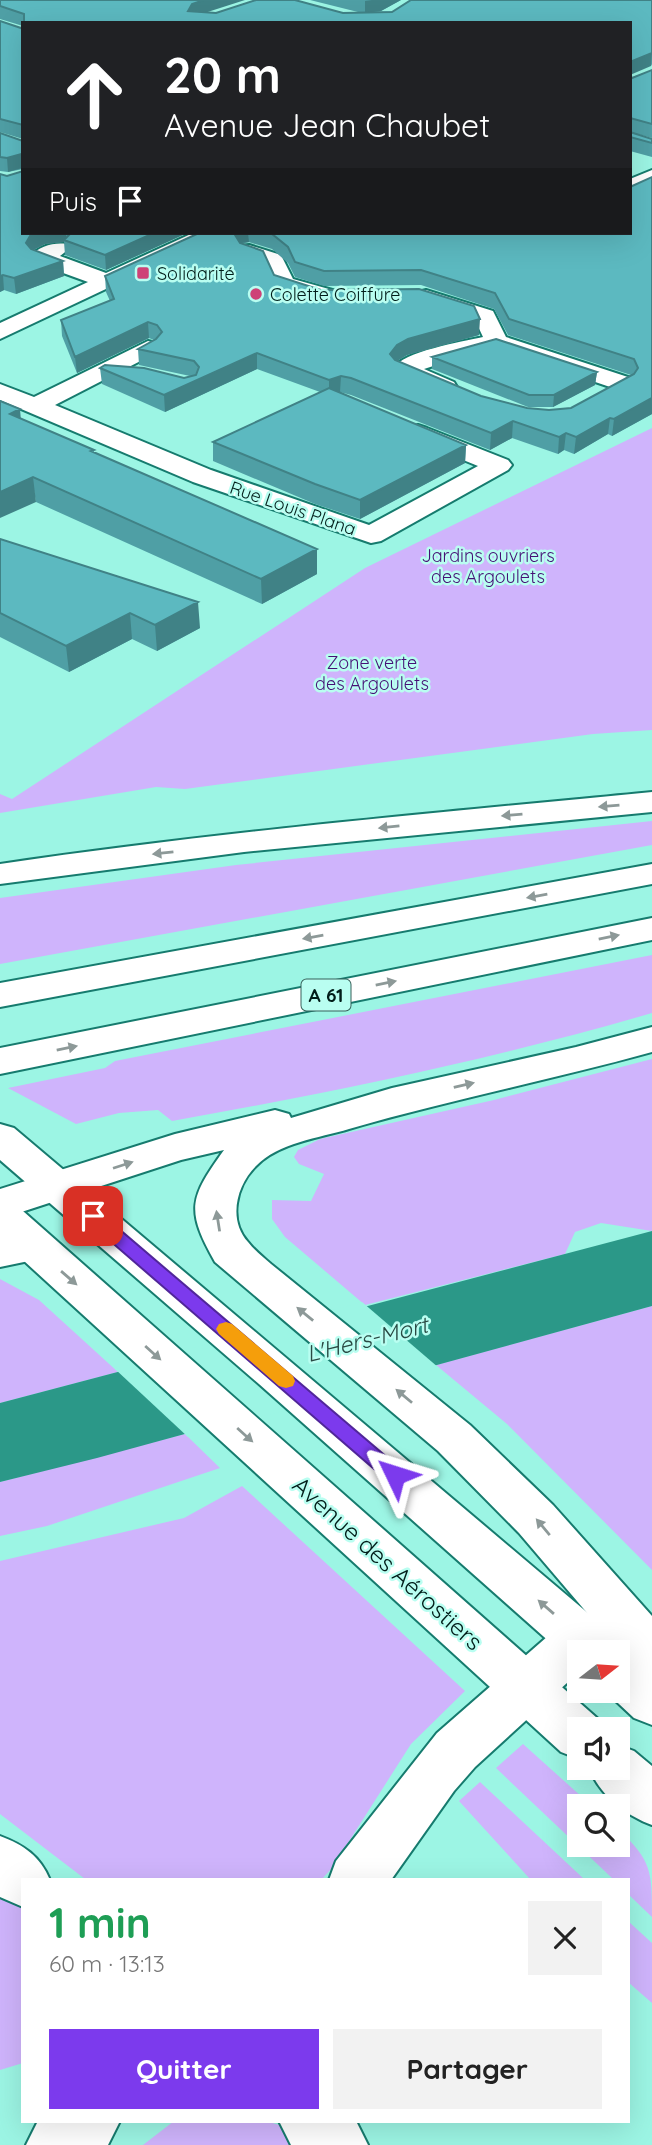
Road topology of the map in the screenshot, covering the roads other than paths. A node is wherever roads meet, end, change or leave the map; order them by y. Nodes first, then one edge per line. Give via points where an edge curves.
1 (207, 238) edge
2 (58, 249) dead end
3 (249, 251) edge
4 (107, 281) junction
5 (409, 295) edge
6 (346, 296) edge
7 (0, 332) edge
8 (496, 341) junction
9 (148, 348) edge
10 (102, 372) junction
11 (145, 373) edge
12 (0, 391) edge
13 (473, 397) edge
14 (590, 400) edge
15 (37, 405) junction
16 (389, 421) edge
17 (652, 802) edge
18 (0, 874) edge
19 (652, 874) edge
20 (652, 929) edge
21 (0, 995) edge
22 (652, 1039) edge
23 (0, 1061) edge
24 (418, 1096) junction
25 (0, 1138) edge
26 (58, 1186) junction
27 (0, 1204) edge
28 (0, 1215) edge
29 (17, 1249) edge
30 (584, 1640) edge
31 (652, 1652) edge
32 (567, 1669) edge
33 (630, 1682) edge
34 (527, 1688) junction
35 (652, 1702) edge
36 (567, 1724) edge
37 (629, 1780) edge
38 (652, 1800) edge
39 (0, 1862) edge
40 (358, 1878) edge
41 (21, 1879) edge
42 (87, 2123) edge
43 (311, 2123) edge
44 (56, 2145) edge
45 (338, 2145) edge

1 - 4 main road
2 - 4 main road via 41,257
3 - 6 main road via 274,258 284,283 321,296
4 - 7 main road
5 - 8 main road via 485,316
8 - 13 main road via 404,369
8 - 14 main road via 622,383
9 - 10 main road
10 - 11 main road
10 - 15 main road
12 - 15 main road, Rue Louis Plana
15 - 16 main road, Rue Louis Plana via 202,476 371,535 499,465
17 -> 18 main road via 457,820
19 -> 21 main road
23 -> 20 main road, A 61
24 -> 22 main road
26 -> 24 main road via 242,1131
31 -> 24 main road via 536,1519 454,1438 230,1251 215,1220 219,1188 242,1155 268,1139
25 - 26 main road
26 - 27 main road
30 -> 26 main road
28 - 29 main road, Avenue des Aérostiers
29 -> 34 main road, Avenue des Aérostiers via 111,1315
32 - 34 main road
33 - 35 main road
34 - 36 main road, Avenue des Aérostiers
34 - 40 main road via 456,1750
37 - 38 main road
39 - 41 main road
42 - 44 main road
43 - 45 main road

